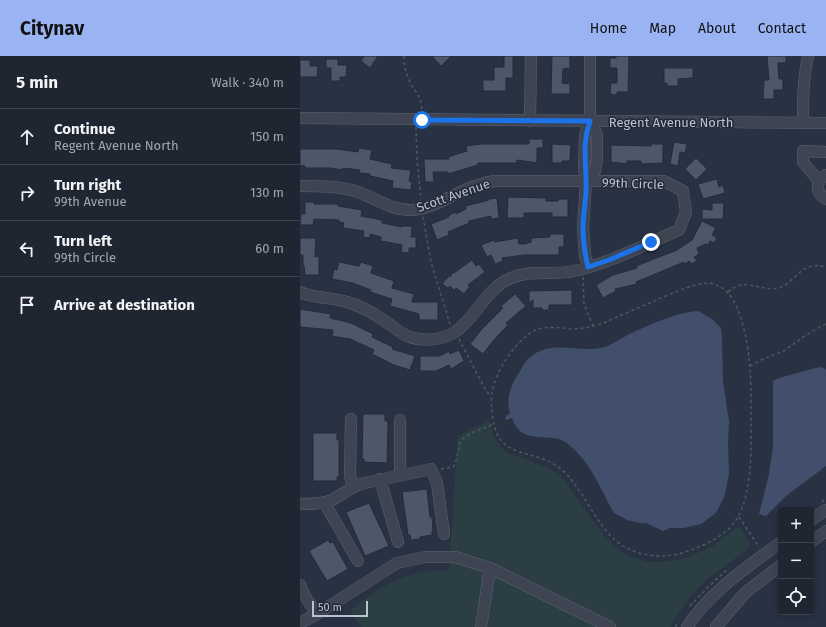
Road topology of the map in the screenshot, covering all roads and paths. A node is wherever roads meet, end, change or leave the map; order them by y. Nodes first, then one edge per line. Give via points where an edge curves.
1 (404, 56) edge
2 (531, 56) edge
3 (590, 56) edge
4 (808, 56) edge
5 (300, 118) edge
6 (419, 120) junction
7 (530, 121) junction
8 (590, 121) junction
9 (803, 123) junction
10 (826, 123) edge
11 (826, 152) edge
12 (822, 178) edge
13 (586, 182) junction
14 (300, 186) edge
15 (826, 199) edge
16 (421, 203) dead end
17 (423, 214) dead end
18 (826, 267) edge
19 (585, 268) junction
20 (300, 292) edge
21 (728, 292) junction
22 (826, 324) edge
23 (593, 326) junction
24 (452, 327) dead end
25 (458, 337) dead end
26 (750, 366) junction
27 (491, 396) junction
28 (351, 419) dead end
29 (400, 420) dead end
30 (494, 424) junction
31 (431, 470) junction
32 (400, 475) junction
33 (380, 479) junction
34 (353, 487) junction
35 (324, 502) junction
36 (300, 504) edge
37 (826, 510) edge
38 (738, 517) junction
39 (814, 518) edge
40 (826, 531) edge
41 (444, 534) dead end
42 (814, 540) edge
43 (398, 542) dead end
44 (780, 543) edge
45 (759, 547) dead end
46 (358, 561) dead end
47 (778, 567) edge
48 (490, 568) junction
49 (300, 585) edge
50 (302, 597) edge
51 (317, 614) junction
52 (300, 623) edge
53 (481, 627) edge
54 (610, 627) edge
55 (686, 627) edge
56 (716, 627) edge

1 - 6 path via 404,66 410,82 421,98
2 - 7 street
3 - 8 street
4 - 9 street via 803,91
5 - 6 street, Regent Avenue North
6 - 7 street, Regent Avenue North
6 - 16 path via 417,160
7 - 8 street, Regent Avenue North
8 - 9 street, Regent Avenue North
8 - 13 street via 597,135 597,158 595,171
9 - 10 street, Regent Avenue North
11 - 12 street via 803,151 803,162
12 - 15 street via 817,189
13 - 14 street, Scott Avenue via 494,181 479,184 422,208 411,210 398,208 346,188
13 - 19 street via 583,228
13 - 19 street, 99th Circle via 664,181 683,191 686,212 679,230
17 - 24 path via 431,262
18 - 21 path via 814,266 802,270 788,283 776,288 742,284
19 - 20 street via 563,273 521,274 507,280 495,287 461,327 447,335 424,340 406,336 370,312 348,302
19 - 23 path via 584,304
21 - 23 path via 710,283 700,284
21 - 26 path via 740,319
22 - 26 path via 784,351
23 - 27 path via 579,329 545,328 527,334 505,361
25 - 27 path
26 - 38 path via 750,469 746,495
27 - 30 path
28 - 34 street via 350,476
29 - 32 street
30 - 31 path via 462,439 457,462 453,467
30 - 38 path via 498,435 508,446 550,462 563,470 611,536 635,552 662,556 695,549 722,535
31 - 32 street
31 - 41 street via 437,484
32 - 33 street
33 - 34 street
33 - 43 street
34 - 35 street
35 - 36 street
35 - 46 street
37 - 39 street
38 - 45 path
40 - 42 street
44 - 55 street via 730,579 704,604
47 - 56 street via 745,593
48 - 51 street via 455,557 425,557 397,563
48 - 53 street
48 - 54 street
49 - 50 street
50 - 51 street
51 - 52 street

